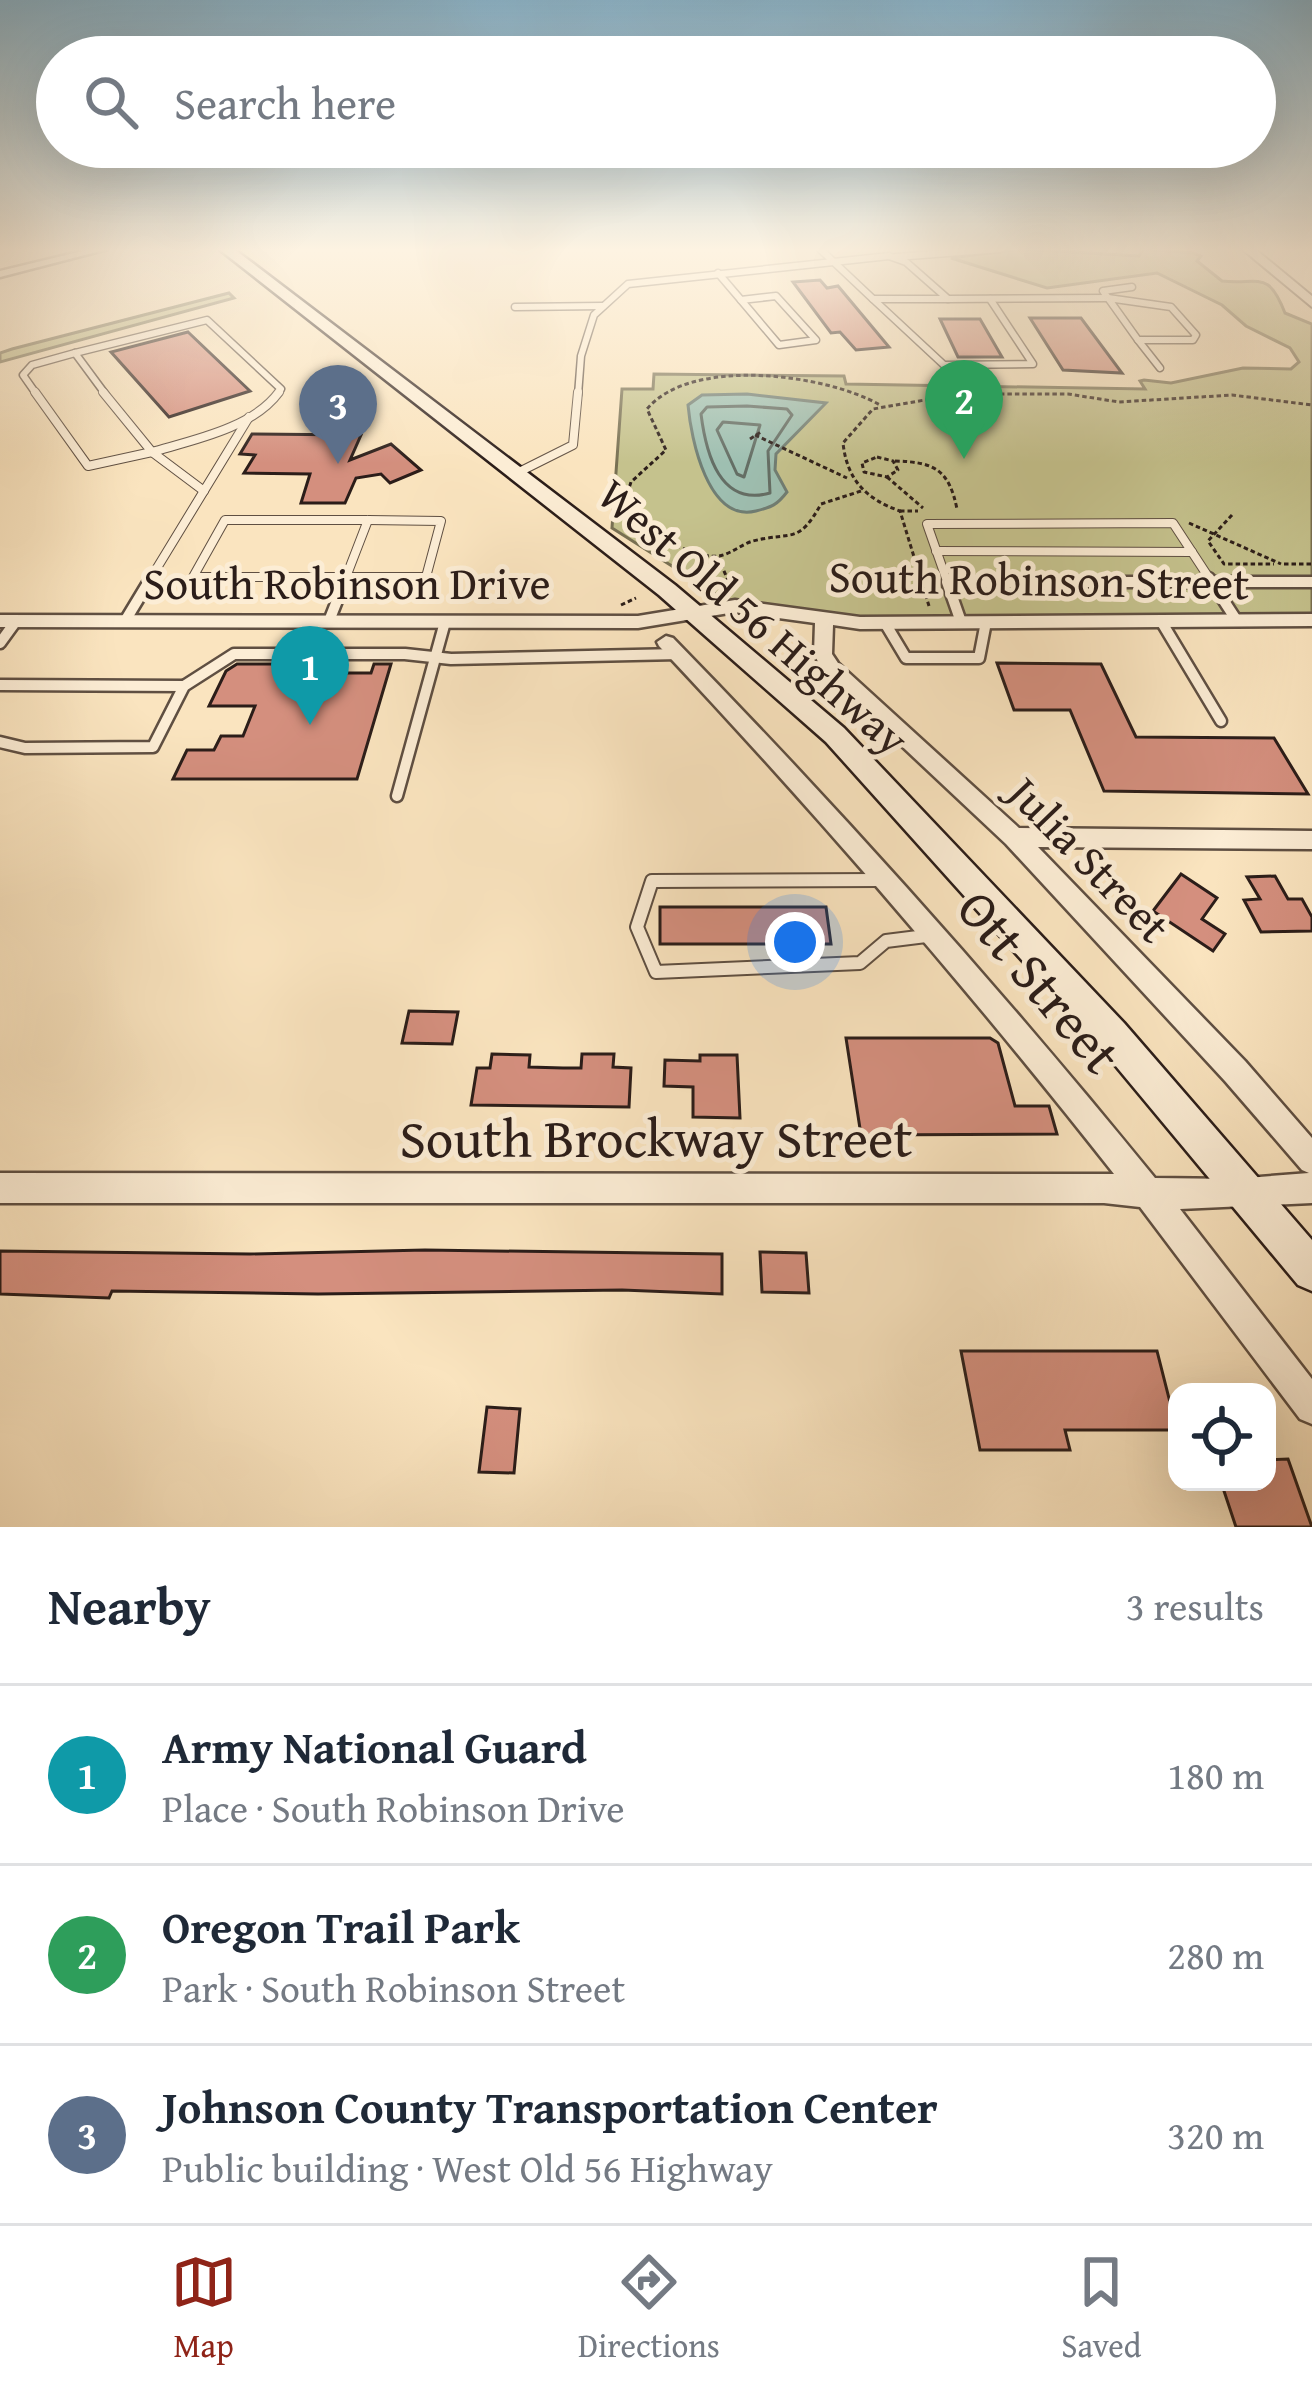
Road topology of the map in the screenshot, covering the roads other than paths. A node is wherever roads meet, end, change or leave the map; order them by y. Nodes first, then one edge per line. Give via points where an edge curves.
1 (206, 320) edge
2 (207, 320) edge
3 (319, 320) edge
4 (593, 320) edge
5 (758, 320) edge
6 (798, 320) edge
7 (897, 320) edge
8 (1004, 320) edge
9 (1122, 320) edge
10 (1183, 320) edge
11 (1138, 340) junction
12 (74, 353) junction
13 (1160, 368) dead end
14 (249, 417) junction
15 (152, 450) junction
16 (517, 473) junction
17 (204, 491) junction
18 (368, 520) junction
19 (936, 551) junction
20 (1192, 551) junction
21 (347, 577) junction
22 (1312, 581) edge
23 (947, 582) junction
24 (1212, 582) junction
25 (694, 611) junction
26 (824, 619) junction
27 (1312, 620) edge
28 (8, 621) edge
29 (125, 621) junction
30 (329, 621) junction
31 (1162, 621) junction
32 (1238, 621) junction
33 (446, 622) junction
34 (961, 622) junction
35 (986, 622) junction
36 (885, 623) junction
37 (0, 643) edge
38 (672, 648) joint
39 (432, 657) junction
40 (0, 685) edge
41 (184, 686) junction
42 (1221, 721) dead end
43 (0, 742) edge
44 (398, 796) dead end
45 (1014, 837) junction
46 (1312, 840) edge
47 (889, 880) junction
48 (938, 934) junction
49 (1312, 1160) edge
50 (0, 1188) edge
51 (1312, 1188) edge
52 (1154, 1195) junction
53 (1248, 1196) junction
54 (1312, 1271) edge
55 (1312, 1407) edge

1 - 12 lane
2 - 14 lane via 280,388
3 - 16 main road, West Old 56 Highway
4 - 16 lane via 581,341 573,445
5 - 6 lane via 779,345 816,340
7 - 8 lane via 944,365 1033,364
9 - 11 lane
10 - 11 lane via 1193,340
11 - 13 lane
12 - 15 lane
12 - 15 lane via 22,375 88,466
14 - 15 lane
14 - 17 lane
15 - 17 lane via 180,482
16 - 25 main road, West Old 56 Highway
17 - 29 lane
18 - 21 lane
18 - 21 lane via 441,521 426,577
18 - 21 lane via 225,520 193,577
19 - 20 lane
19 - 20 lane via 927,524 1173,524
19 - 23 lane
20 - 24 lane
21 - 30 lane
22 - 24 lane
23 - 24 lane
23 - 34 lane
24 - 32 lane
25 - 26 street, South Robinson Street via 750,606
25 - 33 street, South Robinson Drive via 638,622
25 - 53 main road, West Old 56 Highway via 861,761
26 - 36 street, South Robinson Street
26 - 45 street, Julia Street via 831,668
27 - 32 street, South Robinson Street
28 - 29 street, South Robinson Drive
28 - 37 lane
29 - 30 street, South Robinson Drive
30 - 33 street, South Robinson Drive
31 - 32 street, South Robinson Street
31 - 35 street, South Robinson Street
31 - 42 lane
33 - 39 lane
34 - 35 street, South Robinson Street
34 - 36 street, South Robinson Street
35 - 36 lane via 979,658 906,658
38 - 39 lane via 603,659
38 - 47 street, Ott Street
39 - 41 lane via 234,654
39 - 44 lane
40 - 41 lane
41 - 43 lane via 153,747
45 - 46 street
45 - 49 street, Julia Street
47 - 48 street, Ott Street
47 - 48 lane via 652,881 637,927 656,972 860,963 886,941
48 - 52 street, Ott Street
50 - 52 street, South Brockway Street via 1104,1188
51 - 53 street, South Brockway Street
52 - 53 street, South Brockway Street
52 - 55 street, Ott Street
53 - 54 main road, West Old 56 Highway

